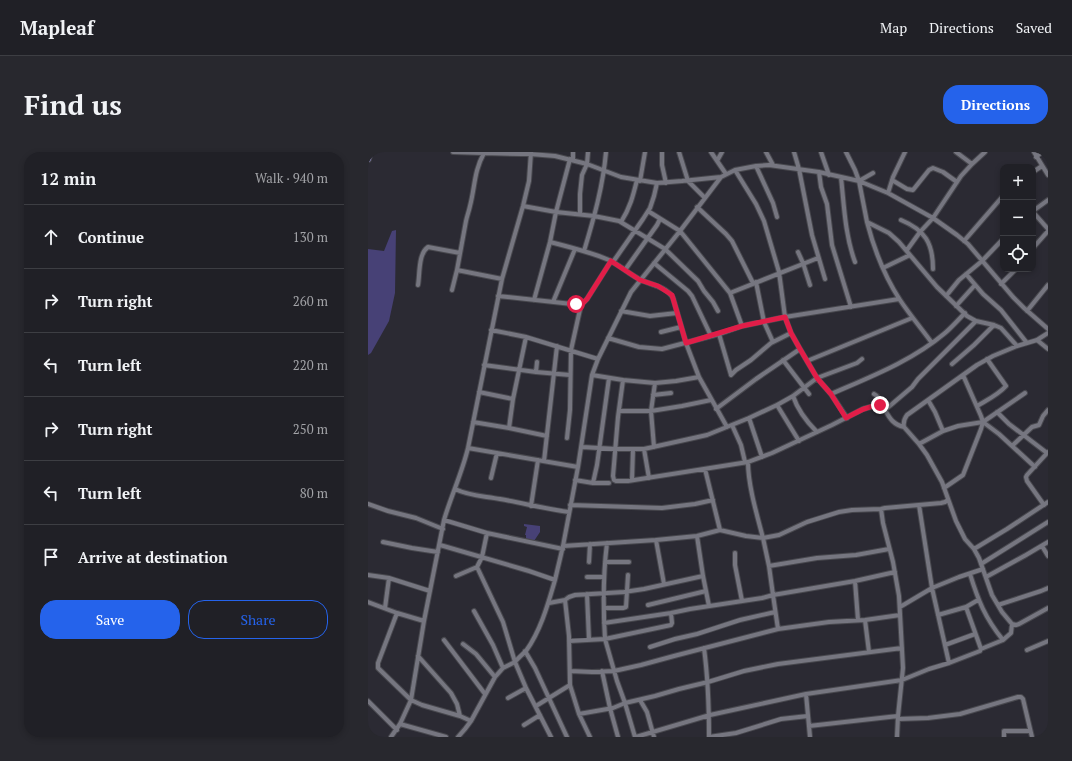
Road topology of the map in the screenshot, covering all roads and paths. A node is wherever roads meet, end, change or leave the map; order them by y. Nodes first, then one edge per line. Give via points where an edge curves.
1 (370, 152) edge
2 (454, 152) edge
3 (573, 152) edge
4 (588, 152) edge
5 (606, 152) edge
6 (644, 152) edge
7 (662, 152) edge
8 (679, 152) edge
9 (711, 152) edge
10 (722, 152) edge
11 (766, 152) edge
12 (794, 152) edge
13 (821, 152) edge
14 (846, 152) edge
15 (905, 152) edge
16 (956, 152) edge
17 (985, 152) edge
18 (1034, 152) edge
19 (1042, 152) edge
20 (484, 153) edge
21 (531, 153) edge
22 (555, 154) edge
23 (1036, 156) junction
24 (368, 159) edge
25 (571, 160) junction
26 (717, 161) junction
27 (587, 164) junction
28 (972, 164) junction
29 (773, 165) junction
30 (756, 166) junction
31 (1042, 166) junction
32 (799, 168) junction
33 (604, 170) junction
34 (735, 170) junction
35 (1036, 170) edge
36 (819, 172) junction
37 (873, 173) dead end
38 (726, 174) junction
39 (829, 175) junction
40 (1048, 175) edge
41 (721, 177) junction
42 (841, 177) junction
43 (638, 180) junction
44 (688, 180) junction
45 (892, 180) junction
46 (859, 181) junction
47 (666, 182) junction
48 (957, 182) junction
49 (657, 183) junction
50 (888, 193) junction
51 (704, 197) junction
52 (1000, 199) edge
53 (1048, 200) edge
54 (523, 206) junction
55 (697, 207) junction
56 (1036, 209) edge
57 (648, 211) junction
58 (556, 212) junction
59 (580, 214) junction
60 (1036, 215) edge
61 (594, 216) junction
62 (777, 217) dead end
63 (933, 218) junction
64 (660, 219) junction
65 (901, 220) dead end
66 (621, 222) junction
67 (867, 222) junction
68 (635, 230) junction
69 (1048, 230) edge
70 (680, 231) junction
71 (920, 232) junction
72 (648, 238) junction
73 (964, 241) junction
74 (550, 242) junction
75 (1000, 242) edge
76 (1036, 244) edge
77 (575, 248) junction
78 (665, 249) junction
79 (907, 250) junction
80 (584, 251) junction
81 (798, 252) dead end
82 (460, 253) junction
83 (910, 255) junction
84 (818, 258) junction
85 (982, 261) junction
86 (612, 262) junction
87 (856, 262) dead end
88 (654, 263) junction
89 (803, 264) junction
90 (883, 268) junction
91 (933, 269) dead end
92 (457, 270) junction
93 (625, 270) junction
94 (779, 272) junction
95 (1013, 272) edge
96 (966, 274) junction
97 (502, 279) junction
98 (825, 279) dead end
99 (640, 280) junction
100 (754, 283) junction
101 (1001, 284) junction
102 (810, 285) dead end
103 (975, 285) junction
104 (418, 286) dead end
105 (1048, 286) edge
106 (452, 290) dead end
107 (730, 293) junction
108 (498, 296) junction
109 (946, 296) junction
110 (899, 299) junction
111 (534, 300) junction
112 (553, 302) junction
113 (581, 305) junction
114 (956, 306) junction
115 (851, 307) junction
116 (621, 311) junction
117 (718, 311) dead end
118 (1027, 311) junction
119 (677, 313) junction
120 (965, 313) junction
121 (785, 317) junction
122 (912, 318) junction
123 (976, 321) junction
124 (764, 322) junction
125 (994, 325) junction
126 (742, 326) junction
127 (682, 327) junction
128 (1048, 329) edge
129 (491, 330) junction
130 (661, 332) dead end
131 (791, 333) junction
132 (1048, 333) edge
133 (719, 334) junction
134 (711, 336) junction
135 (526, 337) junction
136 (608, 338) junction
137 (1037, 340) junction
138 (773, 342) junction
139 (686, 343) junction
140 (932, 343) junction
141 (1027, 343) junction
142 (557, 346) junction
143 (1017, 346) junction
144 (800, 349) junction
145 (1048, 349) edge
146 (571, 350) junction
147 (598, 359) junction
148 (862, 359) dead end
149 (987, 359) junction
150 (783, 360) junction
151 (807, 361) junction
152 (537, 362) dead end
153 (952, 364) dead end
154 (484, 365) junction
155 (520, 370) junction
156 (536, 372) junction
157 (553, 374) junction
158 (570, 375) junction
159 (592, 375) junction
160 (963, 375) junction
161 (699, 377) junction
162 (609, 378) junction
163 (817, 378) junction
164 (624, 380) junction
165 (655, 383) junction
166 (804, 388) junction
167 (479, 392) junction
168 (671, 393) dead end
169 (1025, 393) dead end
170 (809, 394) dead end
171 (831, 394) junction
172 (874, 394) dead end
173 (653, 395) junction
174 (792, 396) junction
175 (513, 399) junction
176 (711, 400) junction
177 (928, 400) junction
178 (778, 405) junction
179 (880, 405) junction
180 (977, 406) junction
181 (716, 409) junction
182 (885, 410) junction
183 (1048, 410) edge
184 (619, 411) junction
185 (651, 411) junction
186 (998, 412) junction
187 (749, 418) junction
188 (846, 418) junction
189 (473, 422) junction
190 (982, 422) junction
191 (732, 425) junction
192 (727, 427) junction
193 (904, 427) junction
194 (509, 428) junction
195 (943, 431) junction
196 (817, 432) junction
197 (1024, 435) junction
198 (546, 436) junction
199 (567, 438) dead end
200 (799, 441) junction
201 (919, 444) junction
202 (1012, 446) junction
203 (582, 447) junction
204 (654, 447) junction
205 (468, 448) junction
206 (599, 448) junction
207 (616, 449) junction
208 (633, 449) junction
209 (644, 449) junction
210 (1048, 452) edge
211 (497, 453) junction
212 (762, 457) junction
213 (538, 460) junction
214 (544, 461) junction
215 (746, 462) junction
216 (578, 467) junction
217 (1035, 467) junction
218 (705, 469) junction
219 (491, 478) dead end
220 (649, 478) junction
221 (575, 480) junction
222 (632, 480) junction
223 (593, 483) junction
224 (610, 483) dead end
225 (944, 488) junction
226 (455, 489) junction
227 (713, 500) junction
228 (948, 500) junction
229 (368, 504) edge
230 (570, 505) junction
231 (919, 505) junction
232 (1046, 505) edge
233 (531, 506) junction
234 (881, 509) junction
235 (569, 512) junction
236 (444, 520) junction
237 (1048, 522) edge
238 (443, 529) junction
239 (720, 530) junction
240 (487, 533) junction
241 (697, 536) junction
242 (763, 538) junction
243 (656, 540) junction
244 (384, 542) dead end
245 (1048, 542) edge
246 (607, 543) junction
247 (590, 544) junction
248 (440, 545) junction
249 (1042, 546) junction
250 (563, 547) junction
251 (889, 549) junction
252 (974, 550) junction
253 (438, 552) junction
254 (735, 553) dead end
255 (1048, 556) edge
256 (482, 557) junction
257 (589, 562) dead end
258 (605, 562) junction
259 (629, 562) dead end
260 (981, 564) junction
261 (769, 566) junction
262 (477, 567) junction
263 (983, 569) junction
264 (895, 572) junction
265 (970, 574) junction
266 (368, 575) edge
267 (456, 576) dead end
268 (628, 576) dead end
269 (703, 576) junction
270 (587, 577) dead end
271 (604, 577) junction
272 (986, 577) junction
273 (389, 578) junction
274 (555, 580) junction
275 (856, 581) junction
276 (664, 584) junction
277 (932, 588) junction
278 (1048, 588) edge
279 (430, 591) junction
280 (627, 591) junction
281 (706, 591) junction
282 (604, 593) junction
283 (587, 594) junction
284 (773, 595) junction
285 (565, 600) junction
286 (978, 600) junction
287 (742, 601) junction
288 (368, 602) edge
289 (549, 603) junction
290 (648, 605) dead end
291 (998, 605) junction
292 (709, 606) junction
293 (900, 607) junction
294 (966, 607) junction
295 (385, 608) junction
296 (604, 608) junction
297 (1048, 608) edge
298 (474, 611) dead end
299 (775, 612) junction
300 (397, 613) junction
301 (671, 614) junction
302 (900, 614) junction
303 (938, 614) junction
304 (858, 620) junction
305 (865, 620) junction
306 (424, 621) junction
307 (604, 623) junction
308 (1012, 624) junction
309 (778, 629) junction
310 (975, 634) junction
311 (605, 639) junction
312 (444, 640) dead end
313 (589, 640) junction
314 (1003, 640) junction
315 (1048, 641) edge
316 (569, 642) junction
317 (463, 644) dead end
318 (945, 645) junction
319 (650, 647) dead end
320 (704, 648) junction
321 (902, 648) junction
322 (980, 649) junction
323 (1027, 650) dead end
324 (525, 651) junction
325 (869, 652) junction
326 (418, 656) junction
327 (514, 662) junction
328 (949, 663) junction
329 (503, 668) junction
330 (570, 671) junction
331 (602, 671) junction
332 (614, 671) junction
333 (494, 677) junction
334 (902, 680) junction
335 (708, 682) junction
336 (570, 685) junction
337 (526, 688) junction
338 (486, 694) junction
339 (806, 694) junction
340 (508, 698) dead end
341 (550, 698) junction
342 (411, 700) junction
343 (640, 700) junction
344 (368, 701) edge
345 (625, 703) junction
346 (536, 706) junction
347 (610, 708) junction
348 (579, 714) junction
349 (540, 715) junction
350 (710, 715) junction
351 (460, 716) junction
352 (808, 716) junction
353 (898, 718) junction
354 (471, 720) junction
355 (400, 724) junction
356 (524, 725) dead end
357 (809, 726) junction
358 (397, 730) junction
359 (1030, 731) junction
360 (653, 732) junction
361 (391, 737) edge
362 (446, 737) edge
363 (458, 737) edge
364 (551, 737) edge
365 (567, 737) edge
366 (590, 737) edge
367 (618, 737) edge
368 (635, 737) edge
369 (654, 737) edge
370 (709, 737) edge
371 (810, 737) edge
372 (897, 737) edge
373 (1004, 737) edge
374 (1032, 737) edge

1 - 24 highway
2 - 20 street
3 - 25 street
4 - 27 street
5 - 33 street
6 - 43 street
7 - 47 street
8 - 44 street
9 - 26 street
10 - 26 street
11 - 29 street
12 - 32 street
13 - 39 street
14 - 46 street
15 - 45 street
16 - 28 street
17 - 28 street
18 - 23 street
19 - 23 street
20 - 21 street
20 - 82 street via 475,174
21 - 22 street
21 - 54 street via 529,181
22 - 25 street
23 - 31 street
25 - 27 street
25 - 58 street
26 - 38 street
27 - 33 street
27 - 59 street via 582,175
28 - 48 street
29 - 30 street
29 - 32 street
30 - 34 street
30 - 62 street
31 - 35 street
31 - 40 street
32 - 36 street
32 - 84 street
33 - 43 street
33 - 61 street
34 - 38 street
34 - 94 street via 764,221
36 - 39 street
36 - 115 street via 832,245
37 - 46 street
38 - 41 street
39 - 42 street
41 - 44 street
41 - 51 street
42 - 46 street
42 - 87 street via 845,216 851,250
43 - 49 street
43 - 66 street via 632,203
44 - 47 street
44 - 51 street
45 - 48 street via 913,190 933,168
45 - 50 street
46 - 50 street
46 - 67 street
47 - 49 street
48 - 63 street
49 - 57 street
50 - 63 street
51 - 55 street
52 - 73 street
53 - 56 street
54 - 58 street
54 - 97 street
55 - 70 street
55 - 100 street via 732,242
57 - 64 street
57 - 68 street
58 - 59 street
58 - 74 street
59 - 61 street
60 - 69 street
61 - 66 street
61 - 80 street
63 - 71 street
63 - 73 street
64 - 70 street
64 - 72 street
65 - 71 street
66 - 68 street
67 - 79 street via 889,234
67 - 90 street
68 - 72 street
68 - 86 street
69 - 76 street
70 - 78 street
70 - 107 street
71 - 79 street
71 - 91 street via 929,243
72 - 78 street
72 - 93 street
73 - 85 street
74 - 77 street
74 - 111 street
75 - 85 street
77 - 80 street
77 - 112 street
78 - 88 street
78 - 117 street via 698,281
79 - 83 street
80 - 86 street
81 - 89 street
82 - 92 street
82 - 104 street via 428,247 421,258
83 - 90 street
83 - 109 street
84 - 89 street
84 - 98 street
85 - 96 street
85 - 101 street
86 - 93 street
86 - 113 street
88 - 99 street
88 - 134 street via 692,296
89 - 94 street
89 - 102 street
90 - 110 street
92 - 97 street
92 - 106 street
93 - 99 street
94 - 100 street
94 - 121 street
95 - 101 street
96 - 103 street
96 - 109 street
97 - 108 street
99 - 116 street
99 - 119 street via 658,286 670,294
100 - 107 street
100 - 124 street
101 - 118 street
103 - 114 street
103 - 141 street via 1001,310
105 - 118 street
107 - 126 street
108 - 111 street
108 - 129 street
109 - 114 street
110 - 115 street
110 - 122 street
111 - 112 street
112 - 113 street
113 - 146 street
114 - 120 street
115 - 121 street
116 - 119 street via 650,316
116 - 136 street
118 - 128 street
119 - 127 street
120 - 123 street
120 - 140 street via 945,334
121 - 124 street
121 - 131 street
122 - 140 street
122 - 151 street
123 - 125 street
123 - 182 street via 912,387
124 - 126 street
124 - 138 street
125 - 143 street via 1001,328
125 - 153 street
126 - 133 street
127 - 130 street
127 - 139 street
129 - 135 street
129 - 154 street
131 - 138 street
131 - 144 street
132 - 137 street
133 - 134 street
133 - 138 street via 731,375
134 - 139 street
135 - 142 street
135 - 155 street
136 - 139 street via 649,349 662,349
136 - 147 street
137 - 141 street
137 - 145 street
139 - 161 street
140 - 171 street via 903,361
141 - 143 street
142 - 146 street
142 - 157 street
143 - 149 street
144 - 150 street
144 - 151 street
146 - 147 street
146 - 158 street
147 - 159 street
148 - 163 street
149 - 160 street
149 - 180 street via 1006,386 994,397
150 - 166 street
150 - 181 street
151 - 163 street
152 - 156 street
154 - 155 street
154 - 167 street
155 - 156 street
155 - 175 street
156 - 157 street
157 - 158 street
157 - 198 street
158 - 199 street
159 - 162 street
159 - 203 street
160 - 177 street
160 - 180 street
161 - 165 street
161 - 176 street
162 - 164 street
162 - 206 street
163 - 166 street
163 - 171 street
164 - 165 street
164 - 184 street
165 - 173 street
166 - 170 street
166 - 174 street
167 - 175 street
167 - 189 street
168 - 173 street
169 - 186 street
171 - 188 street
172 - 179 street via 880,400
173 - 185 street
174 - 178 street
174 - 196 street via 806,421
175 - 194 street
176 - 181 street
176 - 185 street
177 - 193 street via 905,417
177 - 195 street
178 - 187 street
178 - 200 street
179 - 182 street
179 - 188 street via 863,409
180 - 190 street
181 - 192 street
182 - 193 street via 896,425
183 - 197 street via 1039,425 1032,427
184 - 185 street
184 - 207 street
185 - 204 street
186 - 190 street
186 - 197 street
187 - 191 street
187 - 212 street
188 - 196 street
189 - 194 street
189 - 205 street
190 - 195 street
190 - 202 street
190 - 225 street via 963,475
191 - 192 street
191 - 215 street
192 - 204 street via 707,435
193 - 201 street
194 - 198 street
195 - 201 street
196 - 200 street
197 - 202 street
197 - 210 street
198 - 214 street
200 - 212 street
201 - 225 street
202 - 217 street
203 - 206 street
203 - 216 street
204 - 209 street
205 - 211 street
205 - 226 street
206 - 207 street
206 - 223 street
207 - 208 street
207 - 222 street via 614,480
208 - 209 street
208 - 222 street
209 - 220 street
210 - 217 street
211 - 213 street
211 - 219 street
212 - 215 street
213 - 214 street
213 - 233 street
214 - 216 street
215 - 218 street
215 - 242 street
216 - 221 street
217 - 232 street via 1027,475 1027,481
218 - 220 street
218 - 227 street
220 - 222 street
221 - 223 street
221 - 230 street
223 - 224 street
225 - 228 street
226 - 233 street via 473,496
226 - 236 street
227 - 230 street via 662,508
227 - 239 street
228 - 231 street
228 - 252 street via 960,531
229 - 238 street
230 - 235 street
231 - 234 street
231 - 277 street
232 - 252 street
233 - 235 street
234 - 242 street via 839,512
234 - 251 street
235 - 250 street
236 - 238 street
236 - 240 street
237 - 260 street
238 - 248 street
239 - 241 street
239 - 242 street
240 - 250 street
240 - 256 street
241 - 243 street
241 - 269 street
242 - 261 street
243 - 246 street
243 - 276 street
244 - 253 street
245 - 249 street
246 - 247 street
246 - 258 street
247 - 250 street
247 - 257 street
248 - 253 street
248 - 256 street
249 - 255 street
249 - 272 street
250 - 274 street
251 - 261 street
251 - 264 street
252 - 260 street
253 - 279 street
254 - 287 street
256 - 262 street
256 - 274 street
258 - 259 street
258 - 271 street
260 - 263 street
261 - 284 street
262 - 267 street
262 - 327 street via 503,622
263 - 265 street
263 - 272 street
264 - 275 street
264 - 293 street
265 - 277 street
265 - 286 street
266 - 273 street
268 - 280 street
269 - 276 street
269 - 281 street
270 - 271 street
271 - 282 street
272 - 291 street
273 - 279 street
273 - 295 street
274 - 289 street
275 - 284 street
275 - 304 street
276 - 280 street
277 - 293 street
277 - 303 street
278 - 291 street
279 - 306 street
280 - 282 street
280 - 296 street via 626,607
281 - 290 street
281 - 292 street
282 - 283 street
282 - 296 street
283 - 285 street via 575,595
283 - 313 street
284 - 287 street
284 - 299 street
285 - 289 street
285 - 316 street
286 - 294 street
286 - 314 street
287 - 292 street
288 - 295 street
289 - 324 street
291 - 308 street
292 - 301 street
293 - 302 street
294 - 303 street
294 - 310 street
295 - 300 street
296 - 307 street
297 - 308 street via 1019,624
298 - 329 street
299 - 309 street
299 - 319 street
300 - 306 street
300 - 342 street via 378,666
301 - 307 street
301 - 311 street via 671,625
302 - 305 street
302 - 321 street
303 - 318 street
304 - 305 street
304 - 309 street
305 - 325 street
306 - 326 street
307 - 311 street
308 - 314 street via 1011,633
309 - 320 street
310 - 318 street
310 - 322 street
311 - 313 street
311 - 332 street
312 - 338 street
313 - 316 street
314 - 322 street
315 - 323 street
316 - 330 street
317 - 333 street via 476,654
318 - 328 street
320 - 332 street
320 - 335 street
321 - 325 street
321 - 334 street
322 - 328 street via 979,652
324 - 327 street
324 - 341 street
325 - 335 street via 778,664
326 - 342 street
326 - 351 street via 451,694
327 - 329 street
327 - 337 street
328 - 334 street
329 - 333 street
330 - 331 street
330 - 336 street
331 - 332 street
331 - 347 street
332 - 345 street
333 - 338 street
334 - 339 street
334 - 353 street
335 - 343 street
335 - 350 street
336 - 341 street
336 - 348 street
337 - 340 street
337 - 346 street
338 - 354 street
339 - 350 street
339 - 352 street
341 - 346 street
341 - 365 street
342 - 351 street
342 - 355 street
343 - 345 street
343 - 360 street
344 - 358 street
345 - 347 street
345 - 368 street
346 - 349 street
347 - 348 street
347 - 367 street
348 - 366 street
349 - 356 street
349 - 364 street
350 - 360 street
350 - 370 street
351 - 354 street
352 - 357 street
352 - 370 street via 781,719 736,733
353 - 357 street
353 - 359 street via 960,714 1021,697
353 - 372 street
354 - 363 street
355 - 358 street
355 - 362 street
357 - 371 street
358 - 361 street
359 - 373 street via 1004,731
359 - 374 street
360 - 368 street
360 - 369 street

